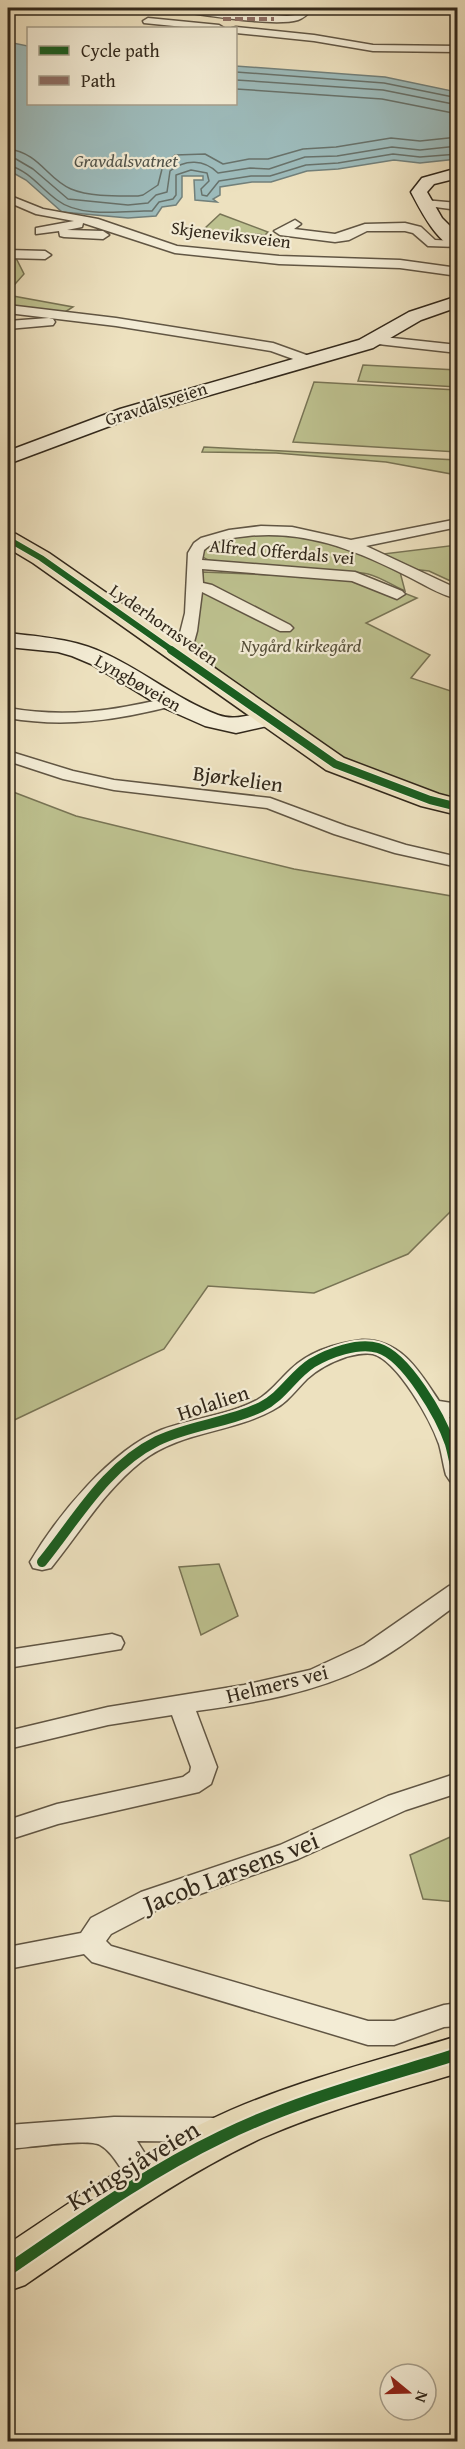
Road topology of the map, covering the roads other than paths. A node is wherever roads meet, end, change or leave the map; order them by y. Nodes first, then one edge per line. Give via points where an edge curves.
1 (177, 8) edge
2 (306, 8) edge
3 (274, 19) junction
4 (148, 21) dead end
5 (221, 24) edge
6 (237, 30) edge
7 (458, 49) edge
8 (458, 173) edge
9 (8, 198) edge
10 (424, 203) junction
11 (458, 207) edge
12 (99, 222) junction
13 (295, 224) dead end
14 (40, 231) dead end
15 (64, 233) dead end
16 (340, 238) junction
17 (151, 241) junction
18 (457, 244) edge
19 (8, 254) edge
20 (45, 255) dead end
21 (325, 262) junction
22 (458, 272) edge
23 (458, 301) edge
24 (8, 309) edge
25 (85, 317) junction
26 (8, 326) edge
27 (374, 340) junction
28 (458, 349) edge
29 (307, 360) junction
30 (8, 458) edge
31 (458, 523) edge
32 (8, 528) edge
33 (8, 539) edge
34 (354, 544) junction
35 (41, 558) junction
36 (196, 564) junction
37 (195, 586) junction
38 (397, 594) dead end
39 (458, 595) edge
40 (285, 628) dead end
41 (8, 640) edge
42 (182, 657) junction
43 (170, 702) junction
44 (8, 713) edge
45 (268, 719) junction
46 (8, 756) edge
47 (458, 807) edge
48 (458, 862) edge
49 (430, 1406) junction
50 (458, 1412) edge
51 (454, 1438) edge
52 (458, 1475) edge
53 (42, 1562) dead end
54 (458, 1592) edge
55 (112, 1643) dead end
56 (8, 1659) edge
57 (182, 1704) junction
58 (8, 1740) edge
59 (458, 1783) edge
60 (8, 1830) edge
61 (90, 1942) junction
62 (8, 1958) edge
63 (458, 2014) edge
64 (458, 2054) edge
65 (235, 2130) junction
66 (100, 2131) junction
67 (8, 2137) edge
68 (146, 2179) junction
69 (8, 2270) edge

1 - 3 street
2 - 3 street via 298,17
3 - 5 street
4 - 5 street
6 - 7 street via 367,48
8 - 10 main road via 436,177 423,185 419,192
9 - 12 street, Skjeneviksveien via 40,212
10 - 11 street
10 - 18 main road
12 - 14 street
12 - 17 street, Skjeneviksveien
13 - 16 street via 280,231
15 - 17 street
16 - 18 street via 365,228 405,227 417,230 432,243
16 - 21 street
17 - 21 street, Skjeneviksveien via 193,251
19 - 20 street
21 - 22 street, Skjeneviksveien via 400,264
23 - 27 main road, Gravdalsveien via 415,316
24 - 25 street
25 - 26 street
25 - 29 street via 273,347
27 - 28 street
27 - 29 main road, Gravdalsveien
29 - 30 main road, Gravdalsveien via 127,413
31 - 34 street, Alfred Offerdals vei
32 - 35 main road, Lyderhornsveien
33 - 35 main road, Lyderhornsveien
34 - 36 street, Alfred Offerdals vei via 293,531 244,531 199,546
34 - 39 street, Alfred Offerdals vei
35 - 42 main road, Lyderhornsveien
36 - 37 street, Alfred Offerdals vei
36 - 38 street, Alfred Offerdals vei via 355,577
37 - 40 street via 207,588
37 - 42 street, Alfred Offerdals vei via 189,639
41 - 43 main road, Lyngbøveien via 80,651
42 - 45 main road, Lyderhornsveien
43 - 44 street via 124,715 77,720
43 - 45 main road, Lyngbøveien via 224,724
45 - 47 main road via 335,764
46 - 48 street, Bjørkelien via 114,785 270,803 340,830
49 - 50 street
49 - 51 street, Holalien
49 - 53 street, Holalien via 392,1354 365,1347 329,1356 301,1370 267,1404 177,1433 136,1455 78,1513
51 - 52 street, Holalien
54 - 57 street, Helmers vei via 343,1667 267,1690
55 - 56 street
57 - 58 street, Helmers vei via 94,1718
57 - 60 street via 204,1767 202,1777 190,1785 57,1814
59 - 61 street, Jacob Larsens vei via 397,1803 289,1852 152,1900 100,1926
61 - 62 street
61 - 63 street via 102,1954 368,2033 394,2033
64 - 65 main road, Kringsjåveien
65 - 66 street
65 - 68 main road, Kringsjåveien
66 - 67 street
66 - 68 street via 122,2142
68 - 69 main road, Kringsjåveien

